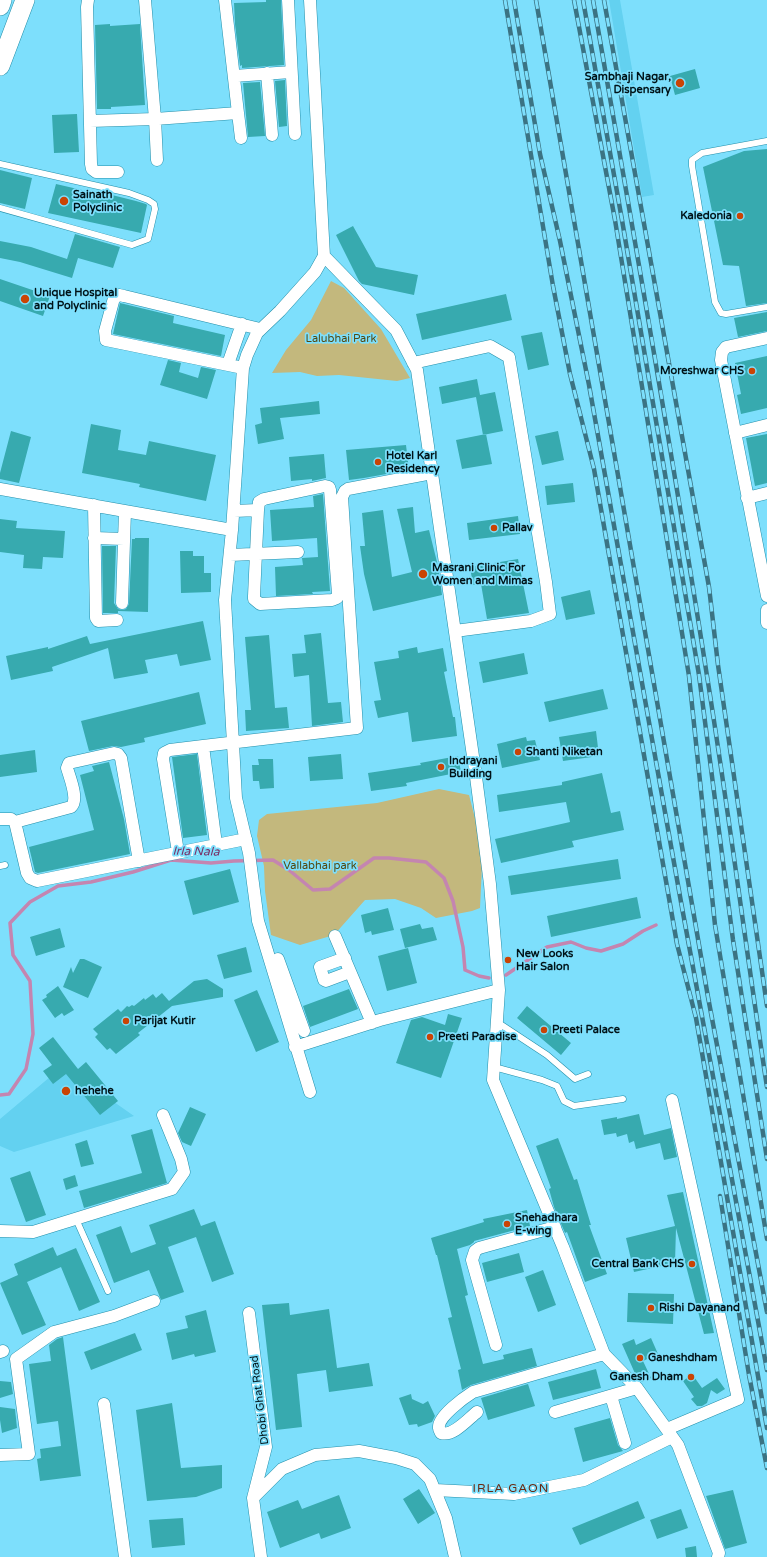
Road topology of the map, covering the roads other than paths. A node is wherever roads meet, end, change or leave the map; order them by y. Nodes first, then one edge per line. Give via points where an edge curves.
1 (2, 0) edge
2 (25, 0) edge
3 (88, 0) edge
4 (142, 0) edge
5 (145, 0) edge
6 (152, 0) edge
7 (225, 0) edge
8 (288, 0) edge
9 (310, 0) edge
10 (0, 6) edge
11 (0, 66) edge
12 (291, 72) junction
13 (267, 73) junction
14 (234, 76) junction
15 (238, 113) junction
16 (155, 119) junction
17 (90, 121) junction
18 (295, 134) dead end
19 (272, 135) dead end
20 (241, 138) dead end
21 (767, 141) edge
22 (156, 160) dead end
23 (0, 164) edge
24 (118, 172) dead end
25 (0, 208) edge
26 (324, 256) junction
27 (767, 307) edge
28 (238, 334) junction
29 (255, 338) junction
30 (767, 338) edge
31 (413, 362) junction
32 (228, 364) junction
33 (243, 368) junction
34 (767, 425) edge
35 (735, 432) junction
36 (432, 473) junction
37 (0, 489) edge
38 (767, 493) edge
39 (747, 498) junction
40 (94, 505) junction
41 (258, 510) junction
42 (125, 511) junction
43 (234, 511) junction
44 (337, 511) junction
45 (232, 530) junction
46 (94, 538) junction
47 (124, 539) junction
48 (298, 552) dead end
49 (340, 554) junction
50 (230, 555) junction
51 (256, 555) junction
52 (767, 596) edge
53 (122, 603) dead end
54 (767, 610) edge
55 (117, 620) dead end
56 (767, 622) edge
57 (455, 630) junction
58 (233, 743) junction
59 (203, 746) junction
60 (0, 819) edge
61 (15, 822) junction
62 (246, 839) junction
63 (216, 844) junction
64 (178, 852) junction
65 (139, 860) junction
66 (335, 936) dead end
67 (345, 958) junction
68 (277, 967) junction
69 (350, 972) junction
70 (499, 990) junction
71 (300, 1019) junction
72 (497, 1022) junction
73 (288, 1023) junction
74 (372, 1023) junction
75 (304, 1031) dead end
76 (295, 1047) junction
77 (494, 1067) junction
78 (588, 1074) dead end
79 (310, 1092) dead end
80 (623, 1099) dead end
81 (672, 1100) dead end
82 (163, 1115) dead end
83 (76, 1219) junction
84 (555, 1227) junction
85 (0, 1231) edge
86 (108, 1291) dead end
87 (154, 1301) dead end
88 (249, 1313) dead end
89 (496, 1345) dead end
90 (604, 1354) junction
91 (636, 1388) junction
92 (611, 1396) junction
93 (104, 1404) dead end
94 (476, 1412) dead end
95 (555, 1412) dead end
96 (670, 1433) junction
97 (625, 1443) dead end
98 (0, 1455) edge
99 (435, 1490) junction
100 (253, 1498) junction
101 (125, 1557) edge
102 (261, 1557) edge
103 (455, 1557) edge
104 (718, 1557) edge

1 - 10 main road
2 - 11 main road
3 - 17 street
4 - 5 street
5 - 6 street
5 - 16 street
7 - 14 street
8 - 12 street
9 - 26 street
12 - 13 street
12 - 18 street
13 - 14 street
13 - 19 street
14 - 15 street
15 - 16 street
15 - 20 street
16 - 17 street
16 - 22 street
17 - 24 street via 92,168 96,172
21 - 27 lane via 702,153 692,160 692,166 718,310 726,314
23 - 25 lane via 129,193 148,200 154,204 155,209 148,239 132,245
26 - 29 street via 307,282
26 - 31 street via 396,330
28 - 29 street
28 - 29 street
28 - 32 street
28 - 32 street via 124,296 114,298 105,331 106,340
29 - 33 street
30 - 35 street via 726,347 722,352 721,360
31 - 36 street via 417,370
31 - 57 street via 490,346 509,357 546,582 550,614 531,621
32 - 33 street
33 - 43 street
34 - 35 street
35 - 39 street
36 - 44 street via 348,489
36 - 57 street
37 - 40 street
38 - 39 street
39 - 52 street
40 - 42 street
40 - 46 street
41 - 43 street
41 - 44 street via 259,502 264,499 325,486 329,487
41 - 51 street
42 - 45 street
42 - 47 street
43 - 45 street
44 - 49 street
45 - 50 street
46 - 47 street
46 - 55 street via 96,618 98,621
47 - 53 street
48 - 51 street
49 - 51 street via 338,594 335,599 260,604 254,599
49 - 58 street via 357,728
50 - 51 street
50 - 58 street via 225,600
54 - 56 street
57 - 70 street via 489,876
58 - 59 street
58 - 62 street via 236,798
59 - 63 street
59 - 64 street via 166,751 163,756
60 - 61 street via 11,819
61 - 65 street via 27,873 33,880
61 - 65 street via 74,804 75,798 67,768 69,763 118,754 121,758
62 - 63 street
62 - 68 street via 258,921
63 - 64 street
64 - 65 street
66 - 67 street
67 - 69 street
67 - 69 street via 320,967 324,980
68 - 71 street
68 - 73 street
69 - 74 street
70 - 72 street
70 - 74 street
71 - 73 street
71 - 75 street
72 - 77 street
72 - 78 lane via 547,1055 575,1079
73 - 76 street
74 - 76 street
76 - 79 street
77 - 80 lane via 557,1086 564,1100 574,1106
77 - 84 street via 494,1080
81 - 96 street via 738,1399
82 - 83 street via 184,1172 172,1189
83 - 85 street via 33,1232
83 - 86 lane
84 - 89 street via 479,1248 474,1254 472,1260
84 - 90 street
87 - 98 street via 114,1316 54,1332 16,1359 29,1454
88 - 100 street, Dhobi Ghat Road via 266,1447
90 - 91 street
90 - 94 street via 473,1392 439,1422 441,1433 452,1433
91 - 92 street
91 - 96 street
92 - 95 street
92 - 97 street
93 - 101 street
96 - 99 street via 584,1480 514,1494
96 - 104 street via 678,1445 720,1553
99 - 100 street via 430,1478 415,1464 359,1451 316,1454 282,1468
99 - 103 street via 446,1518
100 - 102 street, Dhobi Ghat Road

